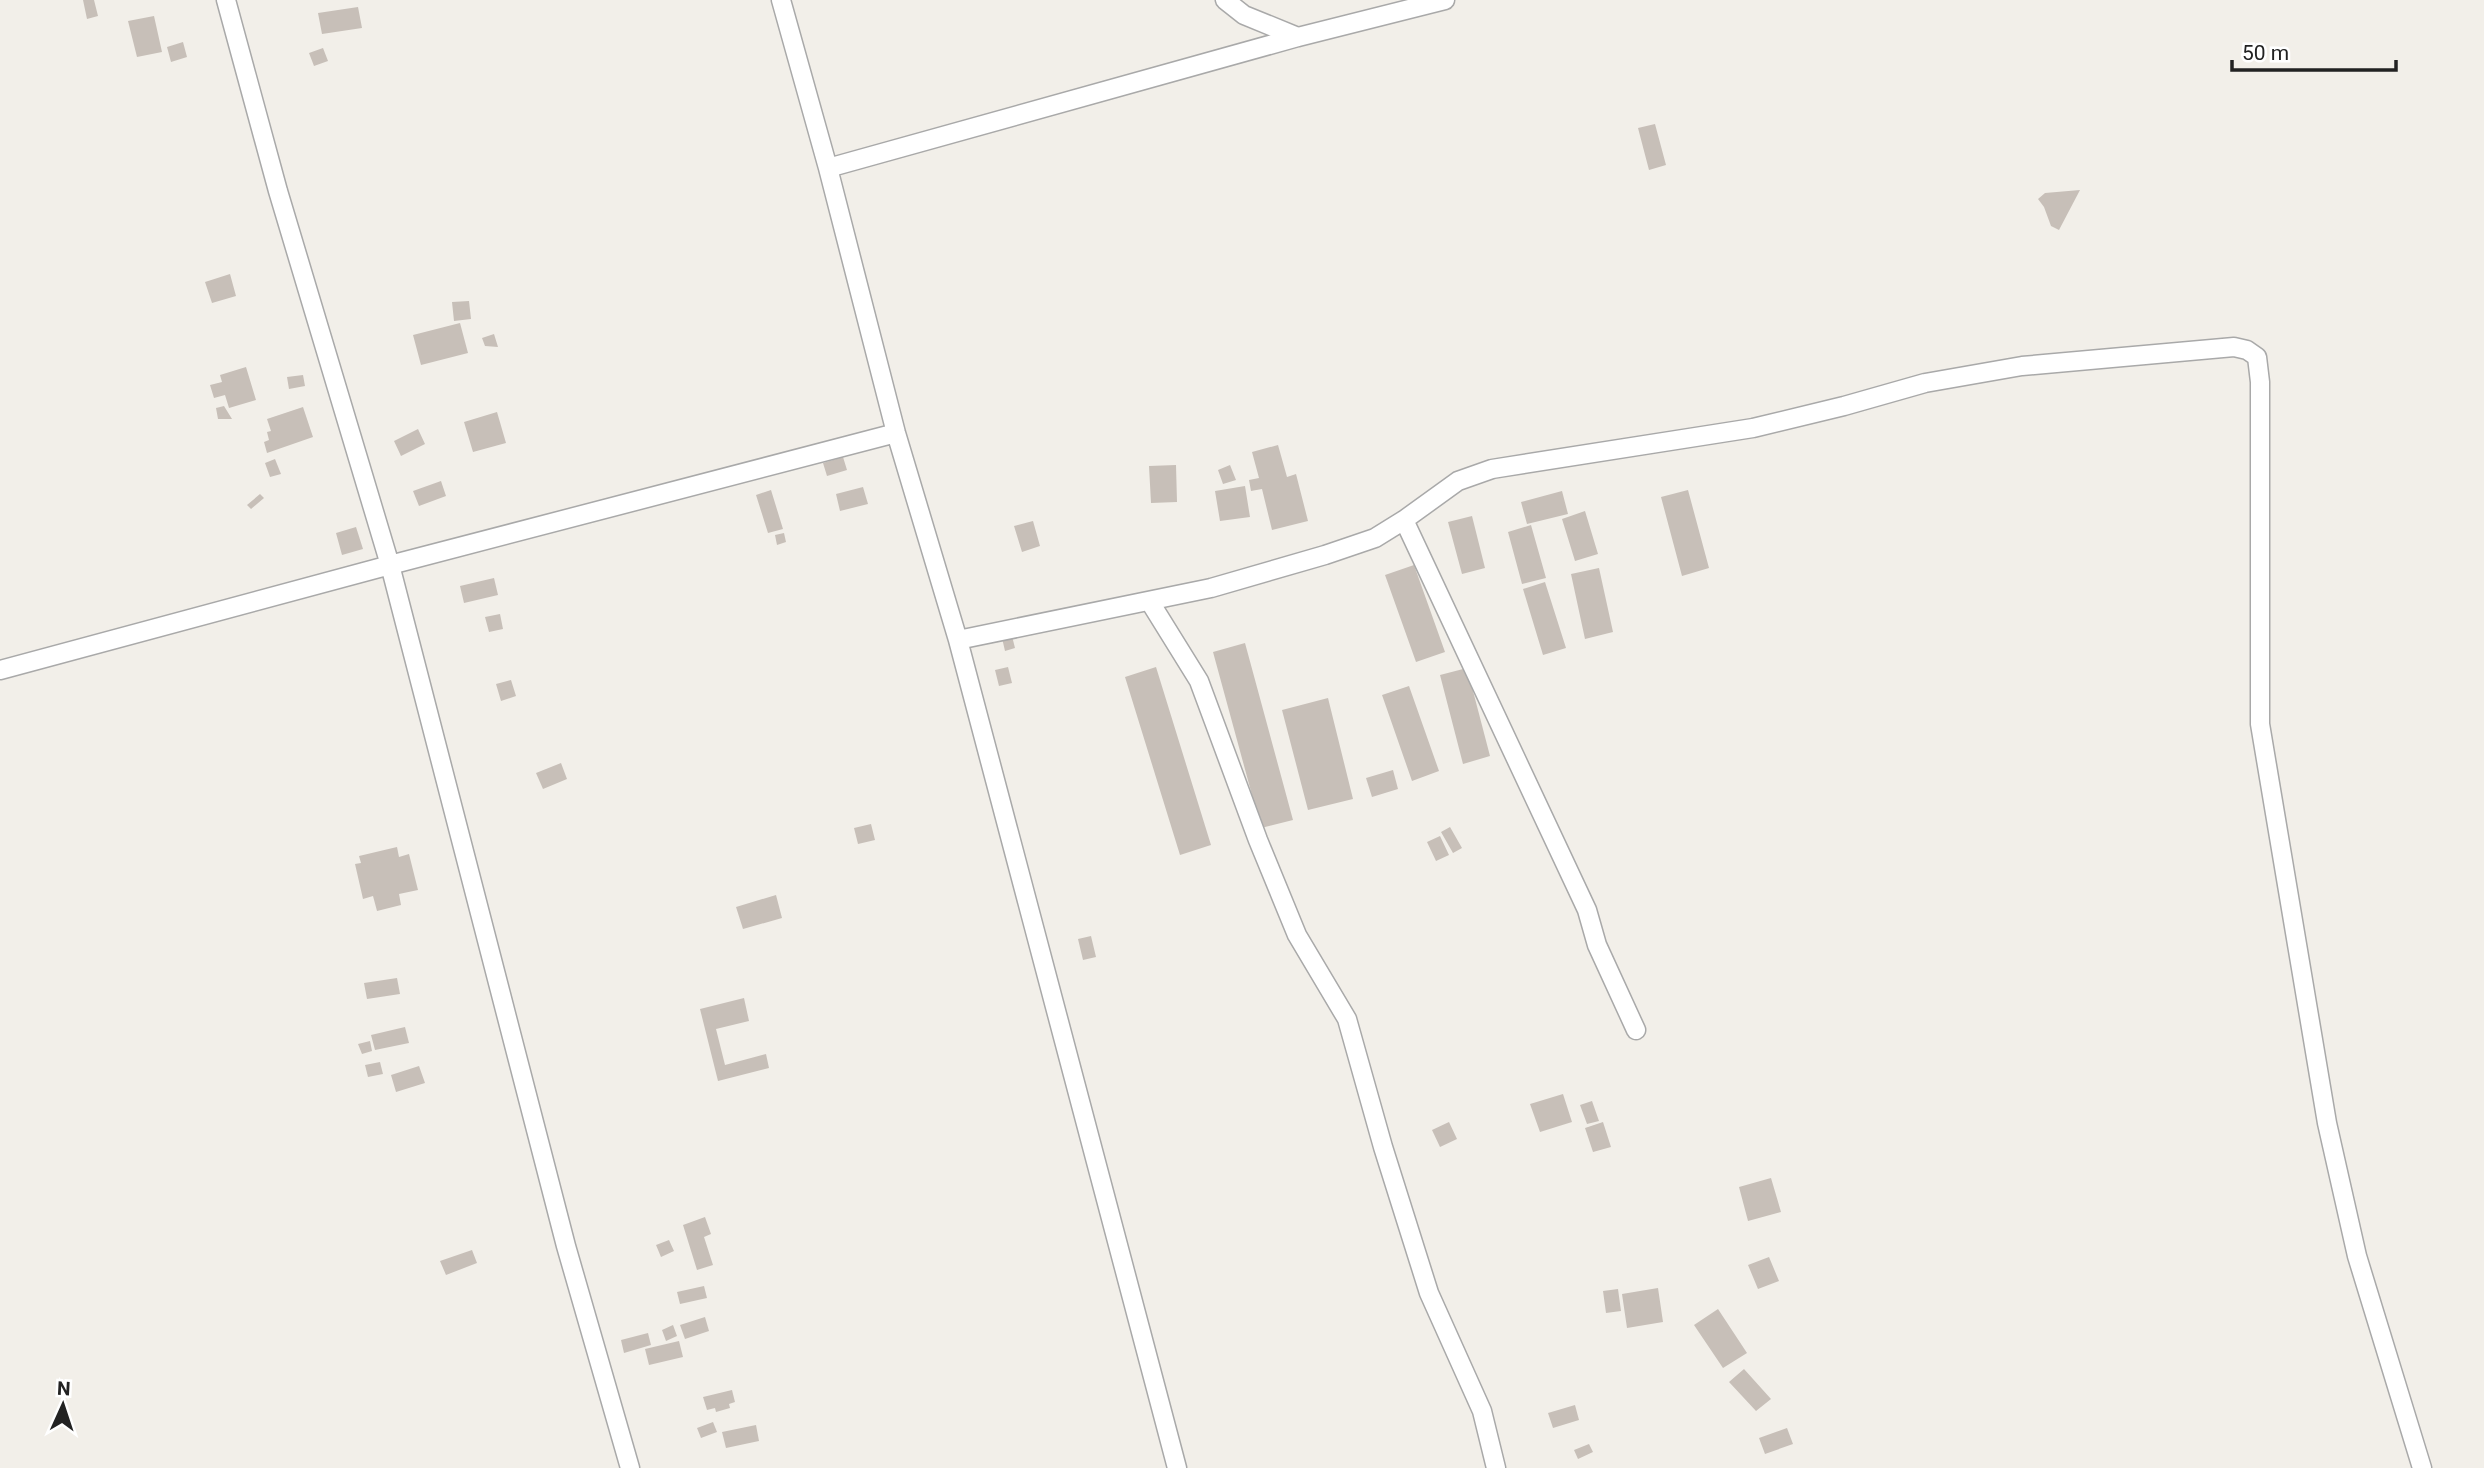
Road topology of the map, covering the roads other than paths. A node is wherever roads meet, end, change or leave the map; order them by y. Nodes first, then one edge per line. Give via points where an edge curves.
1 (226, 0) edge
2 (781, 0) edge
3 (1226, 0) edge
4 (1445, 0) edge
5 (1298, 37) junction
6 (828, 168) junction
7 (896, 433) junction
8 (1405, 520) junction
9 (390, 565) junction
10 (1150, 602) junction
11 (958, 640) junction
12 (0, 670) edge
13 (1636, 1030) dead end
14 (630, 1468) edge
15 (1177, 1468) edge
16 (1496, 1468) edge
17 (2422, 1468) edge

1 - 9 street
2 - 6 street
3 - 5 street via 1244,15
4 - 5 street
5 - 6 street
6 - 7 street
7 - 9 street
7 - 11 street
8 - 10 street via 1375,538 1337,551
8 - 13 street via 1587,910 1597,945
8 - 17 street via 1458,481 1492,469 1753,428 1925,383 2022,366 2182,350 2234,347 2257,357 2260,724 2327,1123 2357,1256
9 - 12 street
9 - 14 street via 566,1246
10 - 11 street
10 - 16 street via 1199,681 1297,935 1348,1019 1429,1293 1482,1411
11 - 15 street

